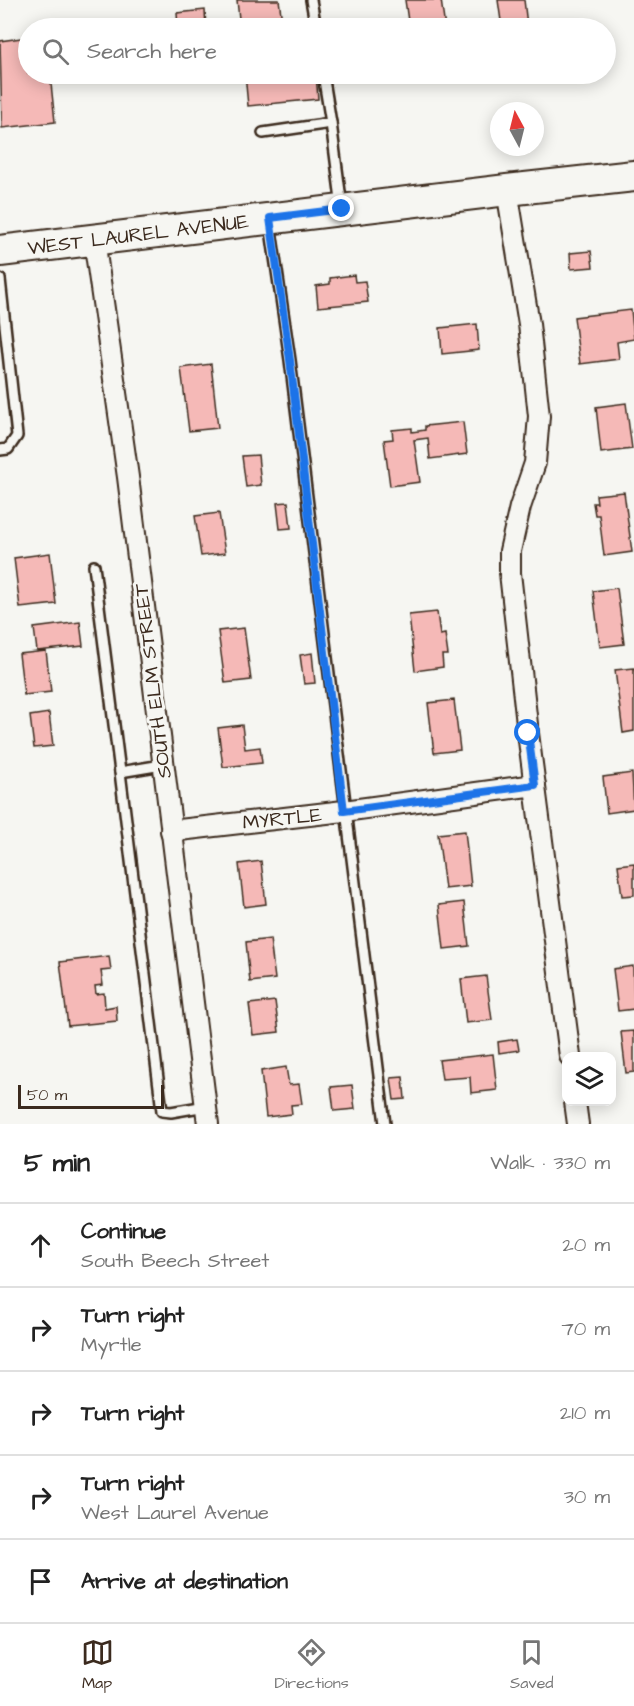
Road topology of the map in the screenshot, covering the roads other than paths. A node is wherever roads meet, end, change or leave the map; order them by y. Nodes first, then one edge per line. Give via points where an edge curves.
1 (311, 0) edge
2 (314, 18) edge
3 (325, 84) edge
4 (331, 123) junction
5 (263, 133) dead end
6 (634, 176) edge
7 (507, 190) junction
8 (342, 209) junction
9 (270, 218) junction
10 (94, 239) junction
11 (0, 251) edge
12 (0, 279) edge
13 (0, 450) edge
14 (94, 566) dead end
15 (162, 765) junction
16 (120, 772) junction
17 (535, 785) junction
18 (344, 811) junction
19 (171, 831) junction
20 (569, 1052) edge
21 (576, 1106) edge
22 (207, 1115) edge
23 (385, 1124) edge
24 (578, 1124) edge

1 - 2 lane
3 - 4 lane
4 - 5 lane
4 - 8 lane
6 - 7 main road, WEST LAUREL AVENUE
7 - 8 main road, WEST LAUREL AVENUE
7 - 17 street via 539,416 535,463 510,551
8 - 9 main road, WEST LAUREL AVENUE
9 - 10 main road, WEST LAUREL AVENUE
9 - 18 lane
10 - 11 main road, WEST LAUREL AVENUE
10 - 15 street, SOUTH ELM STREET via 128,477
12 - 13 lane via 17,436 8,449
14 - 16 lane
15 - 16 lane
15 - 19 street, SOUTH ELM STREET
16 - 22 lane via 162,1111
17 - 18 street, MYRTLE
17 - 20 street
18 - 19 street, MYRTLE
18 - 23 lane
19 - 22 street, SOUTH ELM STREET
21 - 24 street

